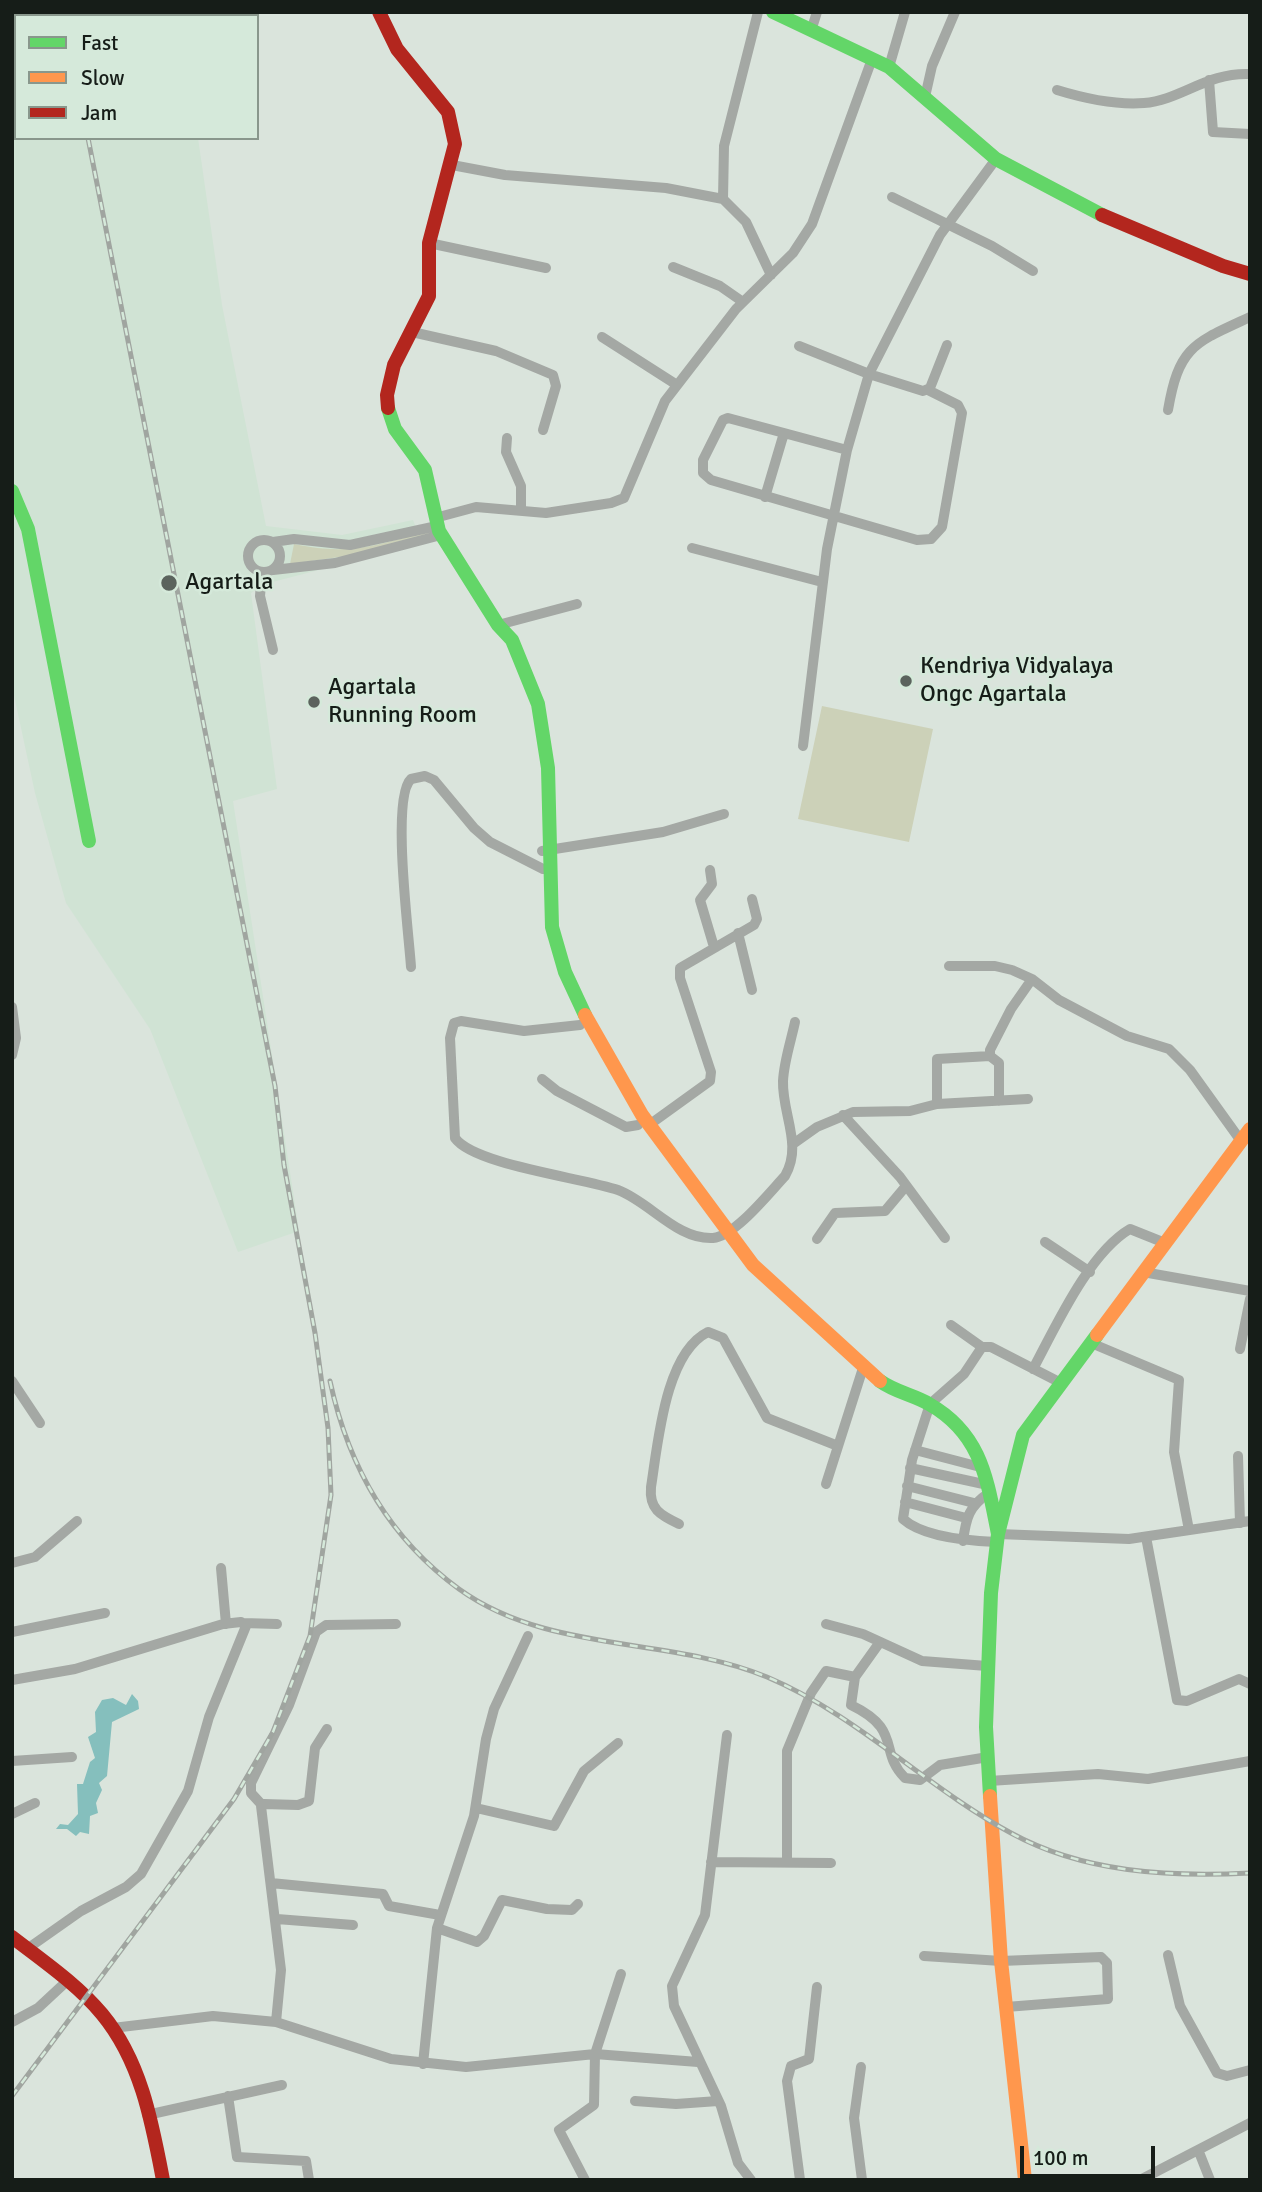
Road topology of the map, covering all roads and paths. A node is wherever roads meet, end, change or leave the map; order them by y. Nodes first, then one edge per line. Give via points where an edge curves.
1 (379, 12) edge
2 (758, 12) edge
3 (773, 12) edge
4 (817, 12) edge
5 (905, 12) edge
6 (955, 12) edge
7 (811, 31) junction
8 (872, 59) junction
9 (889, 67) junction
10 (1250, 74) edge
11 (1209, 80) junction
12 (1057, 90) dead end
13 (925, 97) junction
14 (1250, 134) edge
15 (996, 159) junction
16 (452, 165) junction
17 (892, 197) dead end
18 (723, 199) junction
19 (947, 226) junction
20 (429, 243) junction
21 (546, 268) dead end
22 (673, 268) dead end
23 (1033, 271) dead end
24 (1250, 274) edge
25 (771, 275) junction
26 (743, 302) junction
27 (1250, 317) edge
28 (412, 332) junction
29 (602, 337) dead end
30 (947, 345) dead end
31 (799, 346) dead end
32 (869, 374) junction
33 (677, 386) junction
34 (928, 390) junction
35 (1168, 410) dead end
36 (543, 430) dead end
37 (784, 433) junction
38 (507, 438) dead end
39 (847, 450) junction
40 (12, 491) edge
41 (765, 497) junction
42 (522, 511) junction
43 (832, 517) junction
44 (438, 526) junction
45 (273, 542) junction
46 (692, 548) dead end
47 (268, 571) junction
48 (822, 582) junction
49 (577, 604) dead end
50 (498, 625) junction
51 (273, 650) dead end
52 (803, 746) dead end
53 (724, 814) dead end
54 (89, 841) dead end
55 (546, 850) junction
56 (543, 869) junction
57 (710, 870) dead end
58 (752, 899) dead end
59 (738, 933) junction
60 (714, 947) junction
61 (949, 966) dead end
62 (411, 967) dead end
63 (1032, 979) junction
64 (752, 990) dead end
65 (12, 1007) edge
66 (578, 1015) junction
67 (795, 1022) dead end
68 (12, 1055) edge
69 (990, 1056) junction
70 (542, 1079) dead end
71 (1028, 1100) dead end
72 (999, 1101) junction
73 (937, 1104) junction
74 (843, 1115) junction
75 (641, 1121) junction
76 (1245, 1135) edge
77 (793, 1144) junction
78 (906, 1186) junction
79 (728, 1233) junction
80 (944, 1238) dead end
81 (817, 1239) dead end
82 (1045, 1242) dead end
83 (1165, 1243) junction
84 (1090, 1272) junction
85 (1143, 1272) junction
86 (1250, 1291) edge
87 (1250, 1299) edge
88 (951, 1325) dead end
89 (1091, 1343) junction
90 (982, 1347) junction
91 (1240, 1349) dead end
92 (863, 1368) junction
93 (1033, 1368) junction
94 (12, 1381) edge
95 (1061, 1383) junction
96 (930, 1404) junction
97 (40, 1423) dead end
98 (838, 1447) junction
99 (915, 1450) junction
100 (1238, 1456) dead end
101 (911, 1468) junction
102 (984, 1468) junction
103 (826, 1484) dead end
104 (907, 1486) junction
105 (988, 1489) junction
106 (905, 1502) junction
107 (974, 1503) junction
108 (966, 1518) junction
109 (77, 1521) dead end
110 (1245, 1522) edge
111 (679, 1524) dead end
112 (1189, 1530) junction
113 (1146, 1537) junction
114 (997, 1538) junction
115 (963, 1541) junction
116 (12, 1563) edge
117 (221, 1568) dead end
118 (105, 1612) dead end
119 (243, 1623) junction
120 (226, 1624) junction
121 (277, 1624) dead end
122 (397, 1624) dead end
123 (826, 1624) dead end
124 (12, 1632) edge
125 (528, 1636) dead end
126 (880, 1643) junction
127 (987, 1666) junction
128 (856, 1677) junction
129 (12, 1680) edge
130 (1250, 1684) edge
131 (327, 1729) dead end
132 (727, 1735) dead end
133 (618, 1742) dead end
134 (72, 1757) dead end
135 (988, 1757) junction
136 (12, 1761) edge
137 (1250, 1761) edge
138 (989, 1781) junction
139 (35, 1804) dead end
140 (262, 1805) junction
141 (476, 1808) junction
142 (12, 1814) edge
143 (711, 1862) junction
144 (787, 1862) junction
145 (831, 1863) dead end
146 (271, 1883) junction
147 (578, 1904) dead end
148 (440, 1915) junction
149 (277, 1919) junction
150 (353, 1926) dead end
151 (437, 1928) junction
152 (12, 1937) edge
153 (27, 1949) junction
154 (1168, 1955) dead end
155 (924, 1956) dead end
156 (1002, 1961) junction
157 (621, 1974) dead end
158 (66, 1982) junction
159 (817, 1987) dead end
160 (1006, 2007) junction
161 (12, 2022) edge
162 (276, 2022) junction
163 (113, 2028) junction
164 (595, 2054) junction
165 (698, 2062) junction
166 (423, 2064) junction
167 (861, 2067) dead end
168 (1250, 2070) edge
169 (282, 2085) dead end
170 (228, 2096) junction
171 (635, 2101) dead end
172 (719, 2101) junction
173 (147, 2115) junction
174 (1250, 2123) edge
175 (1199, 2152) junction
176 (163, 2180) edge
177 (309, 2180) edge
178 (585, 2180) edge
179 (751, 2180) edge
180 (800, 2180) edge
181 (862, 2180) edge
182 (1025, 2180) edge
183 (1140, 2180) edge
184 (1210, 2180) edge

1 - 16 street via 397,49 448,112 454,132
2 - 18 street via 724,146
3 - 7 street
4 - 7 street
5 - 9 street
6 - 13 street via 932,66
7 - 8 street
8 - 9 street
8 - 25 street via 812,224
9 - 13 street
10 - 11 street via 1223,74
11 - 12 street via 1145,103
11 - 14 street via 1213,132
13 - 15 street
15 - 19 street
15 - 24 street via 1108,218
16 - 18 street via 505,175 666,188
16 - 20 street
17 - 19 street
18 - 25 street via 746,222
19 - 23 street
19 - 32 street
20 - 21 street
20 - 28 street via 429,296
22 - 26 street via 720,286
25 - 26 street
26 - 33 street
27 - 35 street via 1207,337 1186,354 1174,379
28 - 36 street via 496,351 553,374 556,386
28 - 44 street via 394,365 387,407 395,429 425,470
29 - 33 street
30 - 34 street
31 - 32 street
32 - 34 street
32 - 39 street
33 - 42 street via 654,422 624,498 546,513
34 - 43 street via 958,405 962,413 938,535 917,540
37 - 39 street
37 - 41 street
37 - 41 street via 728,418 716,430 703,460 704,473 711,480
38 - 42 street via 506,452 521,486
39 - 43 street
40 - 54 street via 28,529
41 - 43 street
42 - 44 street via 476,507
43 - 48 street
44 - 45 street via 350,545
44 - 47 street via 320,566
44 - 50 street
45 - 47 street via 281,556
45 - 47 street via 258,541 249,552 253,567
46 - 48 street
47 - 51 street via 260,596
48 - 52 street
49 - 50 street
50 - 55 street via 512,640 538,704 547,758
53 - 55 street via 663,832
55 - 56 street
55 - 66 street via 554,939
56 - 62 street via 490,842 435,780 425,776 411,779 403,790 400,816
56 - 66 street via 547,941
57 - 60 street via 712,884 700,900
58 - 59 street via 756,922
59 - 60 street
59 - 64 street
60 - 75 street via 684,965 680,973 710,1081
61 - 63 street via 995,966
63 - 69 street via 1005,1019
63 - 76 street via 1059,1000 1127,1036 1176,1054
65 - 68 street via 16,1038
66 - 75 street
66 - 79 street via 531,1031 454,1023 450,1051 459,1144 514,1164 619,1191 695,1236
67 - 77 street via 783,1081
69 - 72 street via 999,1063
69 - 73 street via 937,1059
70 - 75 street via 625,1126
71 - 72 street
72 - 73 street
73 - 74 street via 910,1111
74 - 77 street
74 - 78 street
75 - 79 street via 721,1218
76 - 83 street
77 - 79 street via 793,1159 785,1176
78 - 80 street
78 - 81 street via 885,1211 835,1213
79 - 92 street via 771,1284
82 - 84 street
83 - 84 street via 1128,1229
83 - 85 street
84 - 93 street
85 - 86 street
85 - 89 street
87 - 91 street
88 - 90 street
89 - 95 street
89 - 112 street via 1179,1380 1174,1452
90 - 93 street
90 - 96 street via 964,1374
92 - 96 street via 887,1386
92 - 98 street
93 - 95 street
94 - 97 street
95 - 114 street via 1023,1435
96 - 99 street
96 - 102 street via 968,1435
98 - 103 street
98 - 111 street via 767,1419 723,1338 708,1332 698,1337 676,1368 652,1487 655,1510
99 - 101 street
99 - 102 street
100 - 110 street
101 - 104 street
101 - 105 street
102 - 105 street
104 - 106 street
104 - 107 street
105 - 107 street
105 - 114 street
106 - 108 street
106 - 115 street via 905,1522
107 - 108 street
108 - 115 street
109 - 116 street via 35,1557
110 - 112 street
112 - 113 street
113 - 114 street
113 - 130 street via 1177,1700 1187,1701 1239,1679
114 - 115 street
114 - 127 street
117 - 120 street
118 - 124 street
119 - 120 street
119 - 121 street
119 - 153 street via 246,1628 209,1717 188,1791 141,1874
120 - 129 street via 75,1669
122 - 140 street via 326,1625 316,1632 289,1705 251,1783 251,1793
123 - 126 street
125 - 141 street via 494,1709
126 - 127 street via 922,1661
126 - 128 street
127 - 135 street
128 - 135 street via 851,1705 884,1729 898,1772 905,1779 920,1780 940,1765
128 - 144 street via 826,1671 790,1739
131 - 140 street via 315,1748 309,1801
132 - 143 street
133 - 141 street via 584,1771 554,1826
134 - 136 street
135 - 138 street
137 - 138 street via 1148,1779 1098,1774
138 - 156 street
139 - 142 street
140 - 146 street
141 - 148 street
143 - 144 street
143 - 165 street via 705,1915 673,1986 674,2006
144 - 145 street
146 - 148 street via 383,1894 389,1906
146 - 149 street
147 - 151 street via 572,1910 553,1910 502,1900 477,1942
148 - 151 street
149 - 150 street
149 - 162 street via 281,1970
151 - 166 street
152 - 153 street
153 - 158 street
154 - 168 street via 1180,2006 1217,2073 1227,2076
155 - 156 street
156 - 160 street
156 - 160 street via 1101,1957 1108,1963 1108,1999
157 - 164 street
158 - 161 street via 38,2008
158 - 163 street
159 - 180 street via 809,2059 791,2066 787,2081
160 - 182 street
162 - 163 street via 213,2016
162 - 166 street via 327,2041
163 - 173 street via 132,2062
164 - 165 street
164 - 166 street via 466,2067
164 - 178 street via 594,2105 559,2130
165 - 172 street
167 - 181 street via 854,2118
169 - 170 street
170 - 173 street
170 - 177 street via 237,2157 306,2161
171 - 172 street
172 - 179 street via 738,2163
173 - 176 street
174 - 175 street
175 - 183 street
175 - 184 street

